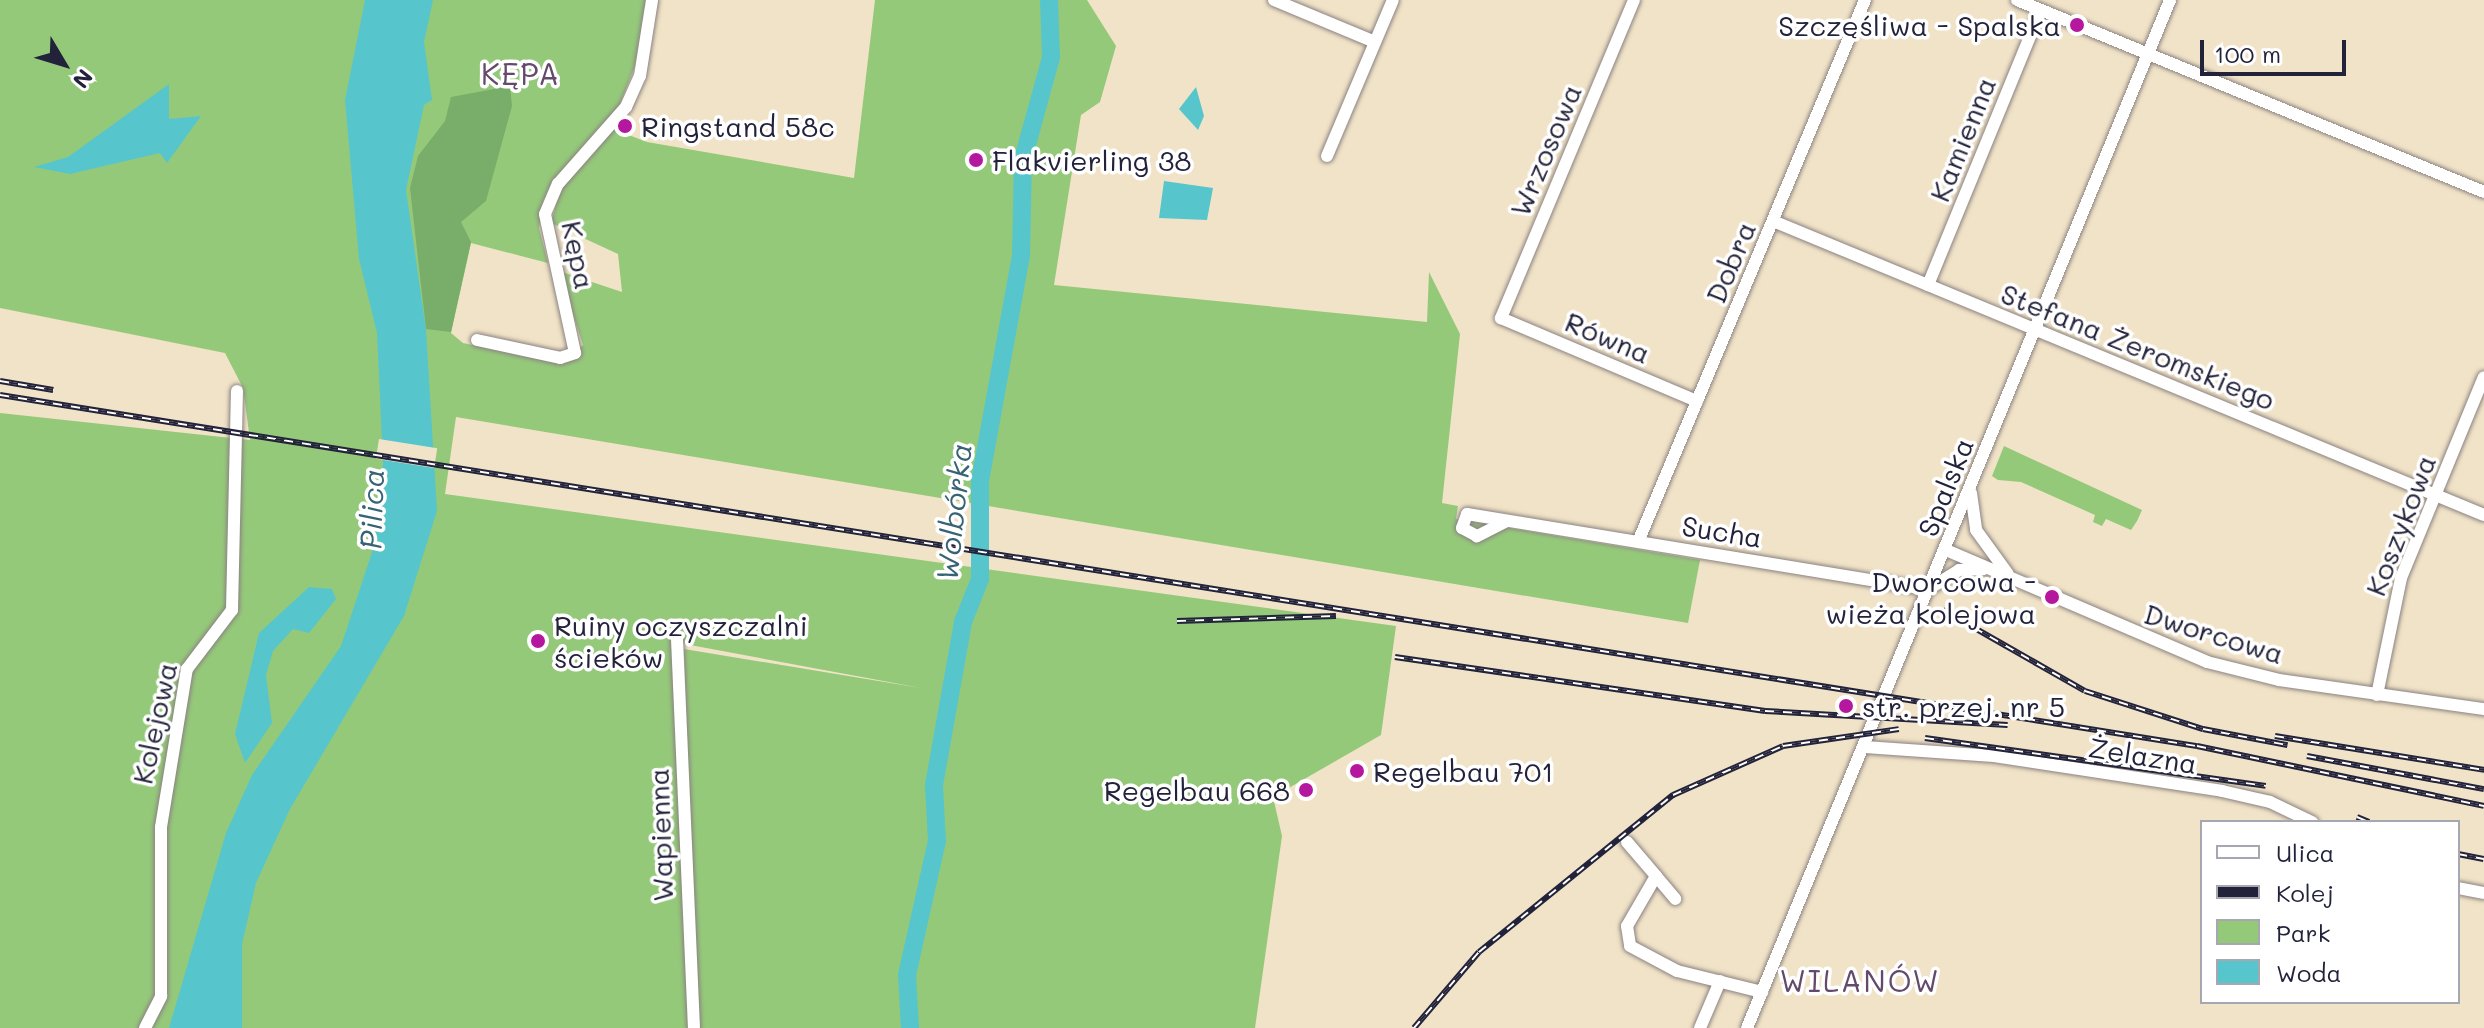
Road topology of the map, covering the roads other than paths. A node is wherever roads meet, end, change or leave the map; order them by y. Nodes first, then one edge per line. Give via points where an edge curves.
1 (652, 0) edge
2 (1274, 0) edge
3 (1393, 0) edge
4 (1634, 0) edge
5 (1865, 0) edge
6 (2017, 0) edge
7 (2170, 0) edge
8 (2041, 10) junction
9 (1375, 42) junction
10 (2149, 54) junction
11 (1327, 156) dead end
12 (2484, 192) edge
13 (1773, 221) junction
14 (1928, 285) junction
15 (1501, 318) joint
16 (2036, 330) junction
17 (477, 340) dead end
18 (2484, 377) edge
19 (237, 391) dead end
20 (1697, 401) junction
21 (1972, 485) junction
22 (2436, 495) junction
23 (2484, 515) edge
24 (1507, 521) dead end
25 (1638, 542) junction
26 (1946, 550) junction
27 (1992, 570) junction
28 (2017, 581) junction
29 (1929, 590) junction
30 (677, 639) dead end
31 (2377, 695) junction
32 (2484, 709) edge
33 (1865, 747) junction
34 (2308, 820) edge
35 (1627, 842) dead end
36 (1656, 876) junction
37 (2460, 888) edge
38 (2484, 893) edge
39 (1675, 899) dead end
40 (1720, 981) junction
41 (1762, 992) junction
42 (145, 1028) edge
43 (694, 1028) edge
44 (1700, 1028) edge
45 (1747, 1028) edge

1 - 17 street, Kępa via 640,76 626,107 548,200 547,247 575,353 560,358
2 - 9 street
3 - 9 street
4 - 15 street, Wrzosowa
5 - 13 street, Dobra
6 - 8 street
7 - 10 street, Spalska
8 - 10 street
8 - 14 street, Kamienna
9 - 11 street
10 - 12 street
10 - 16 street, Spalska
13 - 14 street, Stefana Żeromskiego
13 - 20 street, Dobra
14 - 16 street, Stefana Żeromskiego
15 - 20 street, Równa
16 - 21 street, Spalska
16 - 22 street, Stefana Żeromskiego
18 - 22 street, Koszykowa
19 - 42 street, Kolejowa via 232,610 187,669 161,827 161,996
20 - 25 street, Dobra
21 - 26 street, Spalska
21 - 28 street via 1981,542
22 - 23 street, Stefana Żeromskiego
22 - 31 street, Koszykowa via 2394,599
24 - 25 street, Sucha
25 - 29 street, Sucha
26 - 27 street, Dworcowa
26 - 29 street, Spalska
27 - 28 street, Dworcowa
27 - 29 street via 1959,570
28 - 31 street, Dworcowa via 2207,662
29 - 33 street, Spalska
30 - 43 street, Wapienna
31 - 32 street, Dworcowa
33 - 34 street, Żelazna via 1994,756 2222,791 2270,802
33 - 41 street, Spalska
35 - 36 street
36 - 39 street
36 - 40 street via 1627,926 1630,946 1677,971
37 - 38 street
40 - 41 street
40 - 44 street
41 - 45 street, Spalska

